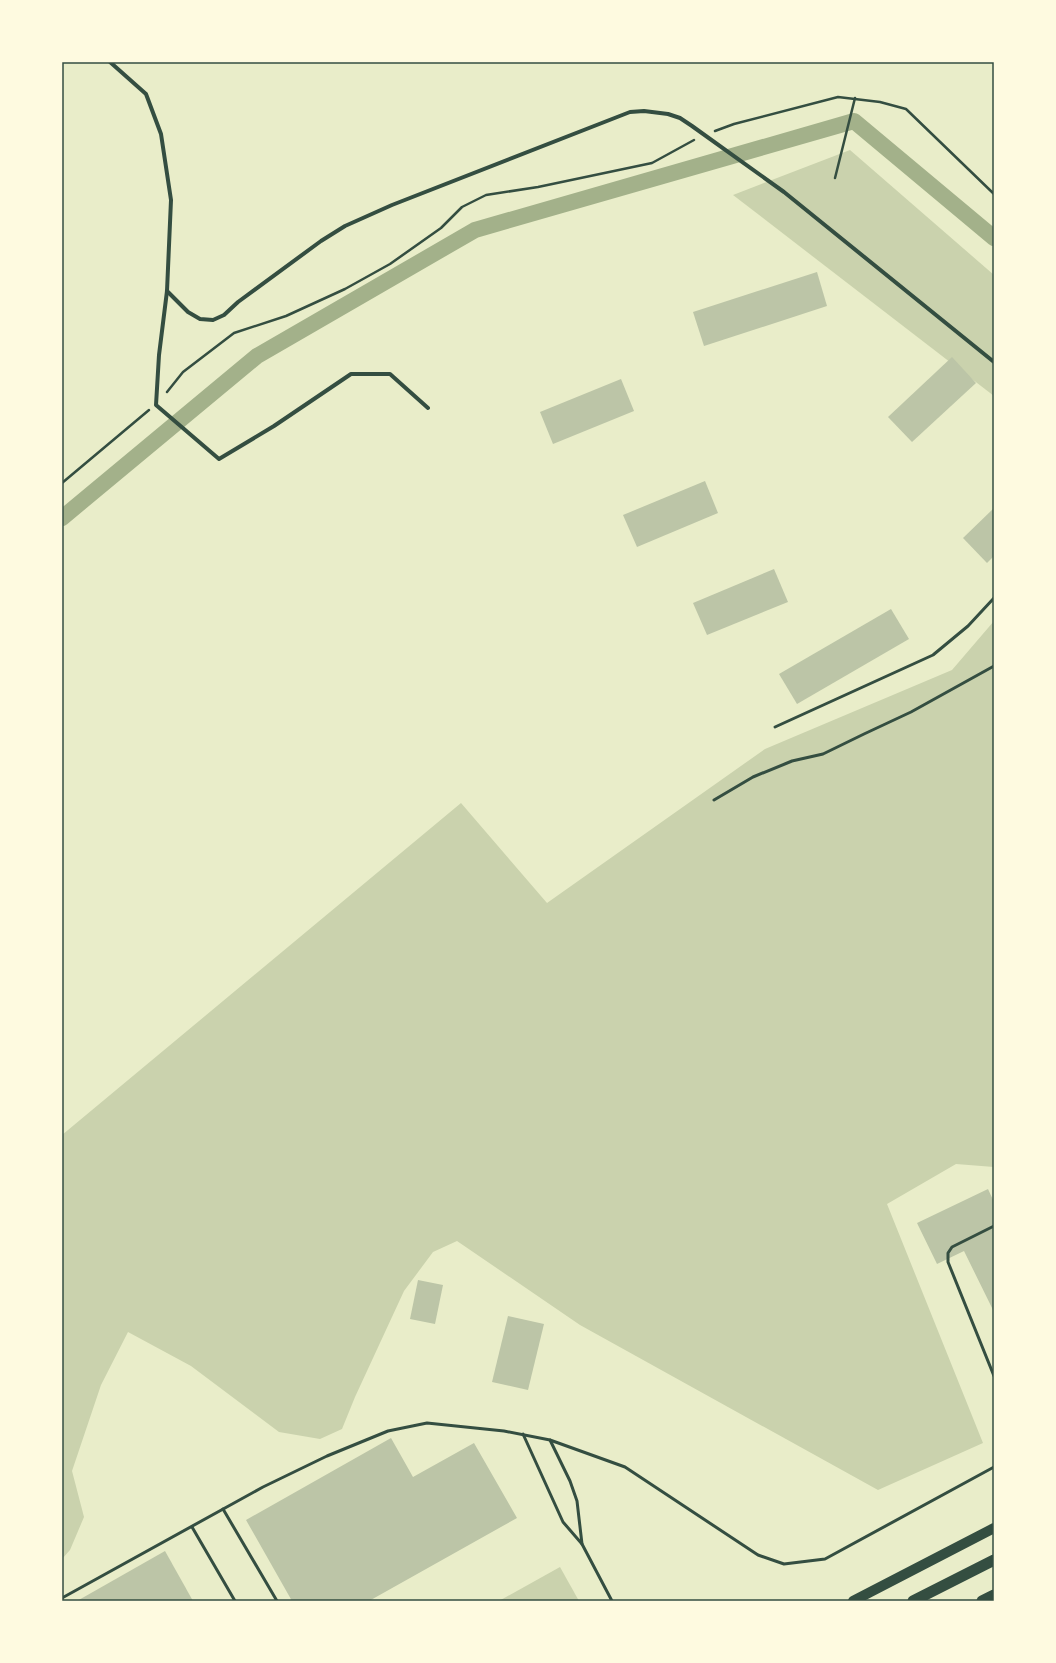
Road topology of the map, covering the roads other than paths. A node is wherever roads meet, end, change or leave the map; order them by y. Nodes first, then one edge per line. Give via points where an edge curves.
1 (110, 62) edge
2 (167, 291) junction
3 (994, 362) edge
4 (428, 408) dead end
5 (994, 598) edge
6 (994, 666) edge
7 (775, 727) dead end
8 (714, 800) dead end
9 (994, 1226) edge
10 (994, 1376) edge
11 (523, 1434) junction
12 (550, 1440) junction
13 (994, 1467) edge
14 (223, 1509) junction
15 (192, 1527) junction
16 (994, 1528) edge
17 (582, 1544) junction
18 (994, 1560) edge
19 (994, 1595) edge
20 (62, 1598) edge
21 (236, 1601) edge
22 (277, 1601) edge
23 (612, 1601) edge
24 (853, 1601) edge
25 (913, 1601) edge
26 (982, 1601) edge

1 - 2 street via 146,94 160,134 171,200
2 - 3 street via 188,312 200,319 213,320 224,316 238,302 345,226 392,205 630,112 644,111 668,114 692,126 784,192
2 - 4 street via 156,405 219,459 274,426 351,374 390,374
5 - 7 lane via 968,626 933,655
6 - 8 lane via 911,712 823,754 792,761 753,777
9 - 10 lane via 952,1247 948,1253 948,1262
11 - 12 lane
11 - 14 lane via 428,1423 388,1432 327,1456
11 - 17 lane via 563,1522
12 - 13 lane via 625,1467 758,1556 784,1564 825,1559
12 - 17 lane via 577,1501
14 - 15 lane
14 - 22 lane
15 - 20 lane
15 - 21 lane
16 - 24 main road
17 - 23 lane
18 - 25 highway
19 - 26 highway

